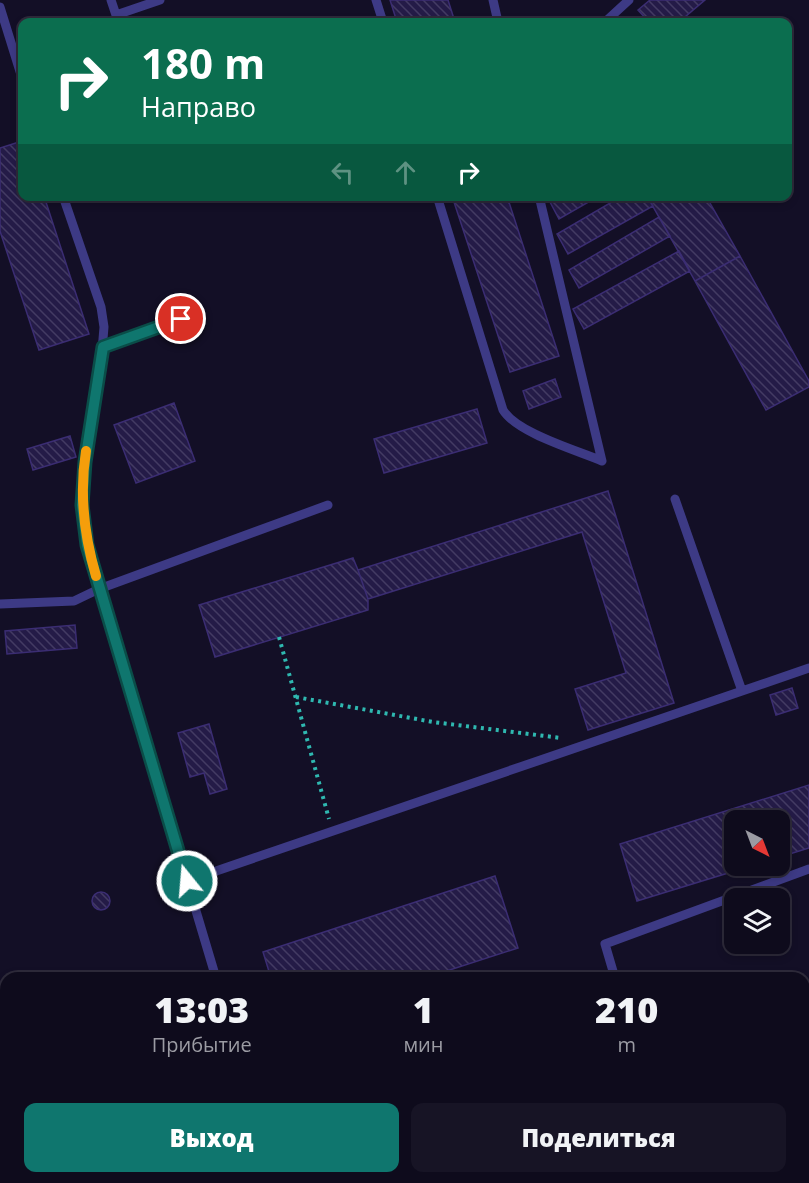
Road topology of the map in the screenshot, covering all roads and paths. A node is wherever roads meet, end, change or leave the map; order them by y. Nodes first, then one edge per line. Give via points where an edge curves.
1 (111, 0) edge
2 (159, 0) edge
3 (376, 0) edge
4 (493, 0) edge
5 (629, 0) edge
6 (0, 7) edge
7 (382, 18) edge
8 (497, 18) edge
9 (609, 18) edge
10 (18, 65) edge
11 (65, 201) edge
12 (439, 201) edge
13 (540, 201) edge
14 (181, 319) dead end
15 (103, 347) junction
16 (675, 499) dead end
17 (328, 505) dead end
18 (99, 589) junction
19 (0, 604) edge
20 (279, 637) dead end
21 (809, 668) edge
22 (742, 691) junction
23 (296, 697) junction
24 (582, 745) junction
25 (332, 831) junction
26 (809, 869) edge
27 (187, 881) junction
28 (214, 972) edge
29 (613, 972) edge

1 - 2 lane via 116,15
3 - 7 lane
4 - 8 lane
5 - 9 lane
6 - 10 lane
11 - 15 lane via 101,307
12 - 13 lane via 508,418 525,430 602,461
14 - 15 lane
15 - 18 lane via 82,505 87,545
16 - 22 lane
17 - 18 lane
18 - 19 lane via 74,602
18 - 27 lane
20 - 23 path
21 - 22 lane
22 - 24 lane
23 - 24 path via 433,722 559,737
23 - 25 path
24 - 25 lane
25 - 27 lane
26 - 29 lane via 605,944
27 - 28 lane

